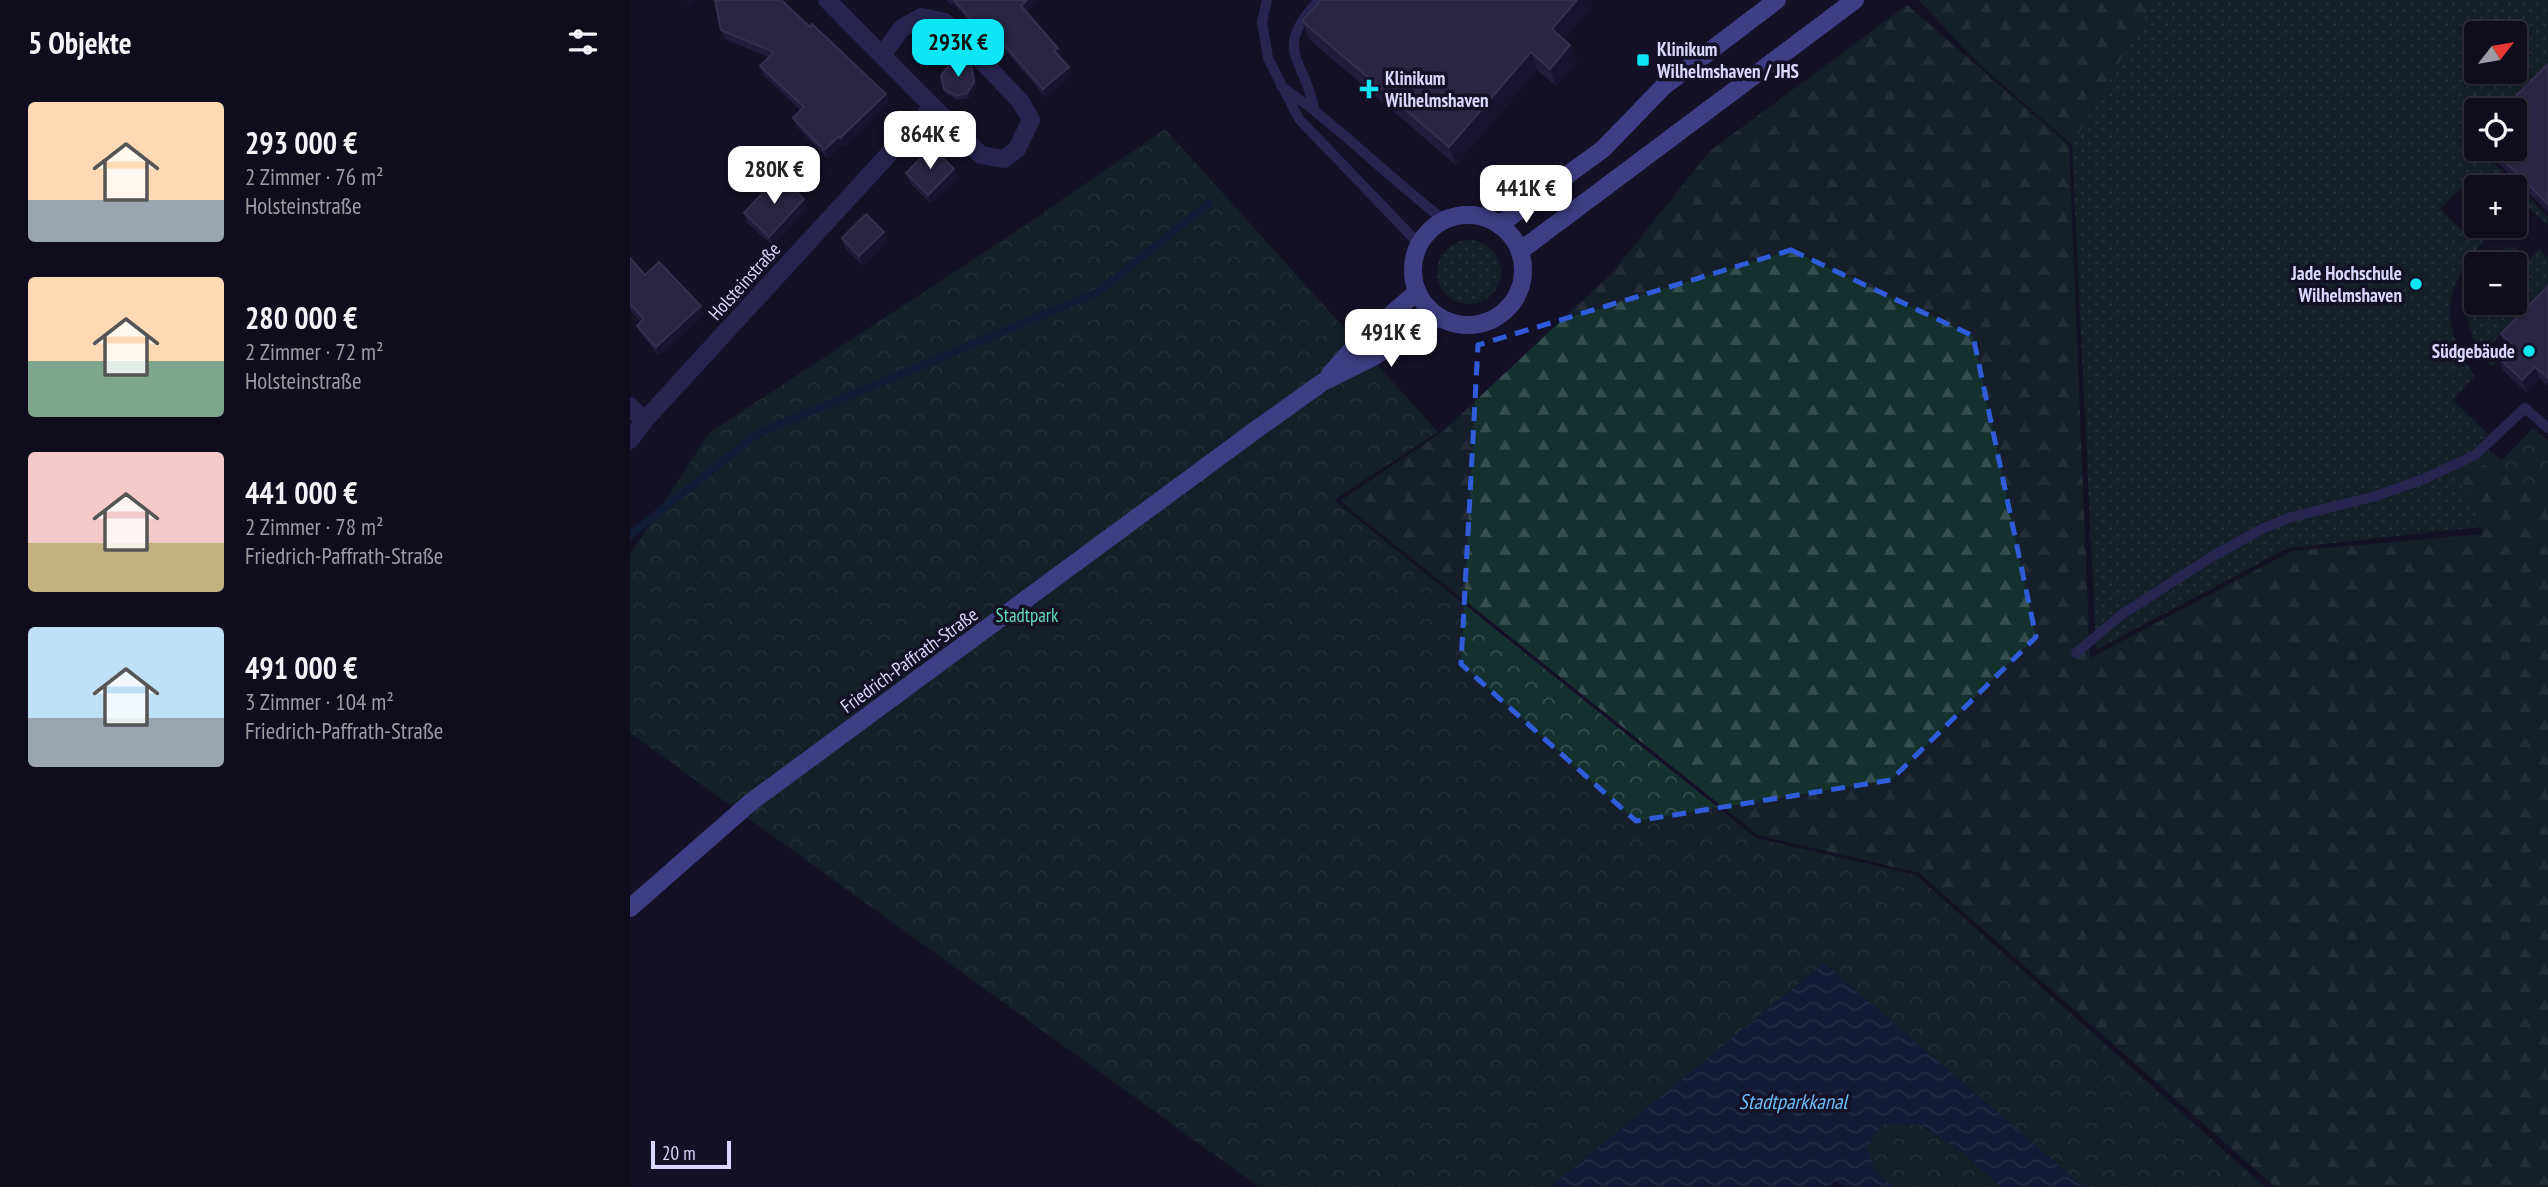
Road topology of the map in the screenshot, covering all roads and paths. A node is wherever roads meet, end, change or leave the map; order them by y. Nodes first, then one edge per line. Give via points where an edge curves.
1 (827, 0) edge
2 (1267, 0) edge
3 (1319, 0) edge
4 (1777, 0) edge
5 (1855, 0) edge
6 (882, 55) junction
7 (1279, 84) junction
8 (932, 107) junction
9 (1314, 108) junction
10 (1444, 220) junction
11 (1499, 225) junction
12 (1419, 244) junction
13 (1520, 251) junction
14 (1417, 292) junction
15 (1439, 317) junction
16 (1322, 382) junction
17 (630, 405) edge
18 (644, 421) junction
19 (2548, 428) edge
20 (630, 440) edge
21 (2076, 653) dead end
22 (630, 908) edge

1 - 6 street
2 - 7 lane via 1264,40
3 - 9 lane via 1302,18 1294,41 1297,65
4 - 11 main road via 1664,86 1603,149
5 - 13 main road
6 - 8 street
6 - 8 street via 902,28 922,18 945,22 1021,102 1031,120 1017,149 1004,159 981,155
7 - 9 lane
7 - 12 lane via 1299,118
8 - 18 street, Holsteinstraße
9 - 10 lane
10 - 11 main road via 1472,215
10 - 12 main road
11 - 13 main road
12 - 14 main road via 1413,260
13 - 15 main road via 1521,284 1503,313 1472,325
14 - 15 main road
14 - 16 main road, Friedrich-Paffrath-Straße via 1360,341
15 - 16 main road, Friedrich-Paffrath-Straße
16 - 22 main road, Friedrich-Paffrath-Straße via 751,802
17 - 18 street
18 - 20 street, Holsteinstraße
19 - 21 lane via 2525,408 2475,455 2376,496 2317,509 2262,529 2120,615

